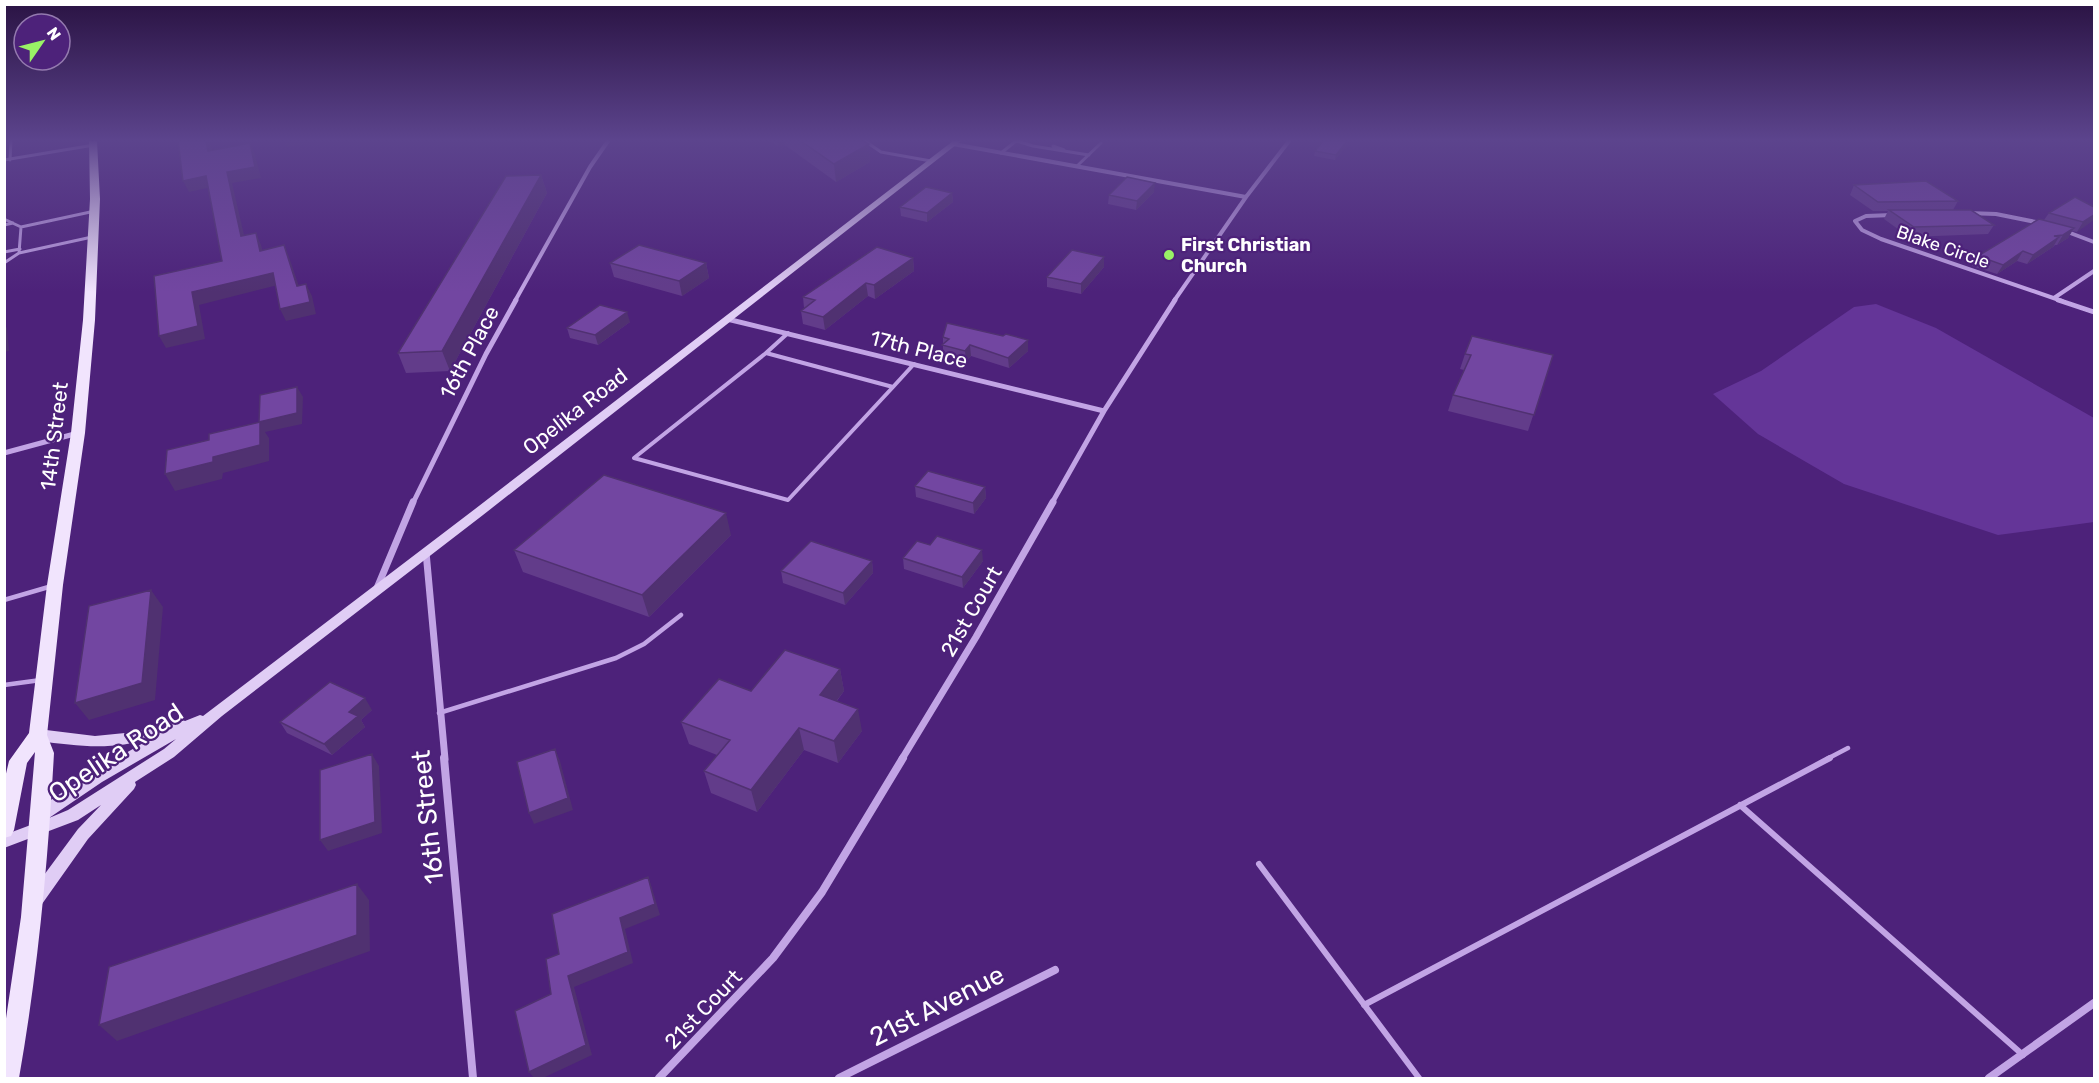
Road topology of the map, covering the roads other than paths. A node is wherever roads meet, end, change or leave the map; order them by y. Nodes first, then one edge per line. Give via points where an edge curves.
1 (95, 192) edge
2 (576, 192) edge
3 (892, 192) edge
4 (1215, 192) edge
5 (1249, 192) edge
6 (1245, 197) junction
7 (95, 211) junction
8 (1965, 213) edge
9 (1904, 214) edge
10 (4, 219) edge
11 (14, 223) junction
12 (2043, 224) edge
13 (4, 225) edge
14 (21, 227) junction
15 (2054, 227) edge
16 (93, 237) junction
17 (2094, 242) edge
18 (19, 251) junction
19 (4, 252) edge
20 (4, 263) edge
21 (2094, 271) edge
22 (2054, 298) junction
23 (2094, 312) edge
24 (727, 319) junction
25 (788, 333) junction
26 (766, 353) junction
27 (914, 364) junction
28 (894, 387) junction
29 (1104, 411) junction
30 (78, 433) junction
31 (4, 453) edge
32 (426, 552) junction
33 (54, 585) junction
34 (377, 588) junction
35 (4, 600) edge
36 (681, 615) dead end
37 (44, 680) junction
38 (4, 685) edge
39 (217, 712) junction
40 (438, 713) junction
41 (38, 735) junction
42 (1848, 748) dead end
43 (141, 772) junction
44 (1740, 805) junction
45 (5, 821) edge
46 (40, 822) junction
47 (4, 842) edge
48 (1259, 864) dead end
49 (35, 900) junction
50 (1054, 970) dead end
51 (2094, 1003) edge
52 (1364, 1005) junction
53 (2023, 1054) junction
54 (7, 1078) edge
55 (472, 1078) edge
56 (659, 1078) edge
57 (839, 1078) edge
58 (1419, 1078) edge
59 (1989, 1078) edge

1 - 7 main road, 14th Street
2 - 34 street, 16th Place via 486,354 416,495
3 - 24 main road, Opelika Road
4 - 6 street
5 - 6 street, 21st Court
6 - 29 street, 21st Court
7 - 14 lane
7 - 16 main road, 14th Street
8 - 12 street, Blake Circle via 1996,214
9 - 22 street, Blake Circle via 1866,216 1855,221 1862,230 1881,239
10 - 11 lane
11 - 13 lane
11 - 14 lane
14 - 18 lane
15 - 17 street
16 - 18 lane
16 - 30 main road, 14th Street
18 - 19 lane
18 - 20 lane
21 - 22 street
22 - 23 street
24 - 25 street, 17th Place
24 - 32 main road, Opelika Road
25 - 26 lane
25 - 27 street, 17th Place
26 - 28 lane
26 - 28 lane via 634,458 788,500
27 - 28 lane
27 - 29 street, 17th Place
29 - 56 street, 21st Court via 976,637 822,892 773,958
30 - 31 street
30 - 33 main road, 14th Street
32 - 34 main road, Opelika Road
32 - 40 street, 16th Street
33 - 35 lane
33 - 37 main road, 14th Street
34 - 39 main road, Opelika Road
36 - 40 lane via 644,644 616,658
37 - 38 lane
37 - 41 main road, 14th Street
39 - 41 main road via 135,738 95,742
39 - 43 main road, Opelika Road
39 - 46 main road, Opelika Road via 150,745 66,796
40 - 55 street, 16th Street
41 - 45 main road via 18,761
41 - 46 main road via 45,753
42 - 44 lane
43 - 46 main road, Opelika Road via 73,815
43 - 49 main road via 83,834
44 - 52 lane
44 - 53 lane
46 - 47 main road, Opelika Road
46 - 49 main road
48 - 52 lane
49 - 54 main road via 20,1017
50 - 57 street, 21st Avenue
51 - 53 street
52 - 58 lane
53 - 59 street

